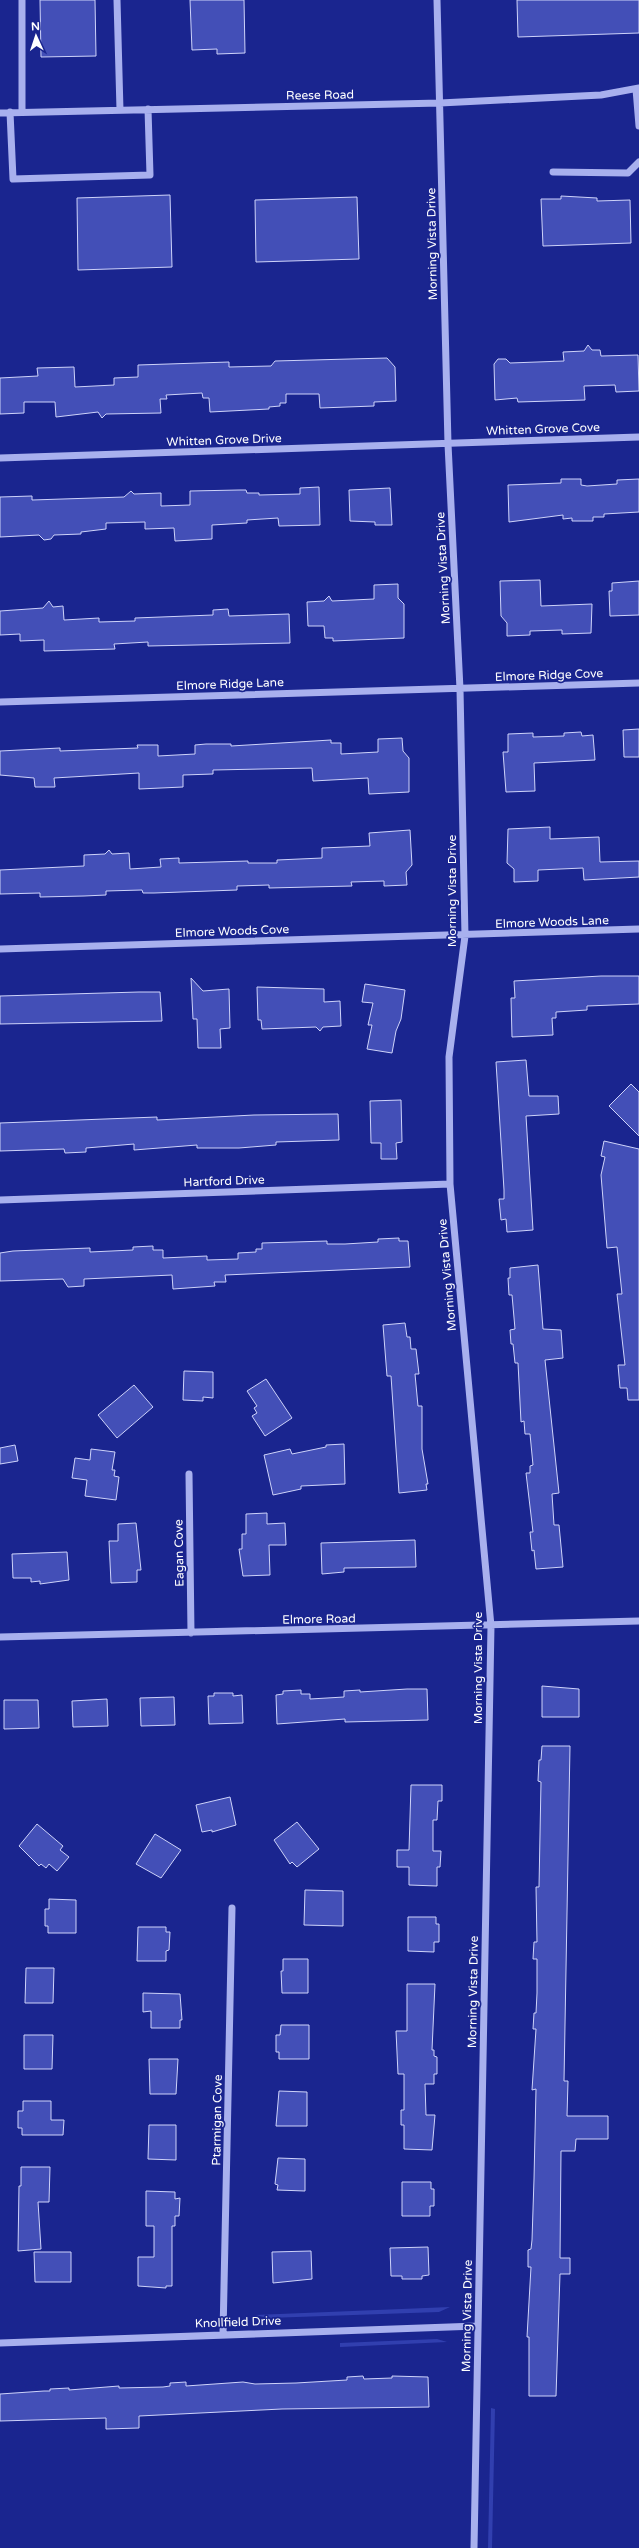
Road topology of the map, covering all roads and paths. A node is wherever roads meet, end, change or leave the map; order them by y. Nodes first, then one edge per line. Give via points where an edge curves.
1 (22, 0) edge
2 (117, 0) edge
3 (437, 0) edge
4 (638, 89) edge
5 (440, 103) junction
6 (148, 109) junction
7 (120, 110) junction
8 (10, 112) junction
9 (22, 112) junction
10 (0, 113) edge
11 (639, 126) edge
12 (639, 162) edge
13 (553, 172) dead end
14 (639, 437) edge
15 (448, 444) junction
16 (0, 458) edge
17 (639, 683) edge
18 (460, 689) junction
19 (0, 702) edge
20 (639, 929) edge
21 (465, 936) junction
22 (0, 949) edge
23 (450, 1184) junction
24 (0, 1200) edge
25 (189, 1474) dead end
26 (639, 1621) edge
27 (491, 1626) junction
28 (191, 1633) junction
29 (0, 1637) edge
30 (232, 1908) dead end
31 (478, 2326) junction
32 (223, 2334) junction
33 (0, 2343) edge
34 (474, 2548) edge

1 - 9 street
2 - 7 street
3 - 5 street, Morning Vista Drive
4 - 5 street, Reese Road via 601,95
4 - 11 street
5 - 6 street, Reese Road
5 - 15 street, Morning Vista Drive
6 - 7 street, Reese Road
6 - 8 street via 150,175 12,179
7 - 9 street, Reese Road
8 - 9 street, Reese Road
8 - 10 street, Reese Road
12 - 13 street via 628,173
14 - 15 street, Whitten Grove Cove
15 - 16 street, Whitten Grove Drive
15 - 18 street, Morning Vista Drive
17 - 18 street, Elmore Ridge Cove
18 - 19 street, Elmore Ridge Lane
18 - 21 street, Morning Vista Drive
20 - 21 street, Elmore Woods Lane
21 - 22 street, Elmore Woods Cove
21 - 23 street, Morning Vista Drive via 449,1057
23 - 24 street, Hartford Drive
23 - 27 street, Morning Vista Drive
25 - 28 street, Eagan Cove
26 - 27 street, Elmore Road
27 - 28 street, Elmore Road
27 - 31 street, Morning Vista Drive
28 - 29 street, Elmore Road
30 - 32 street, Ptarmigan Cove
31 - 32 street, Knollfield Drive
31 - 34 street, Morning Vista Drive
32 - 33 street, Knollfield Drive

